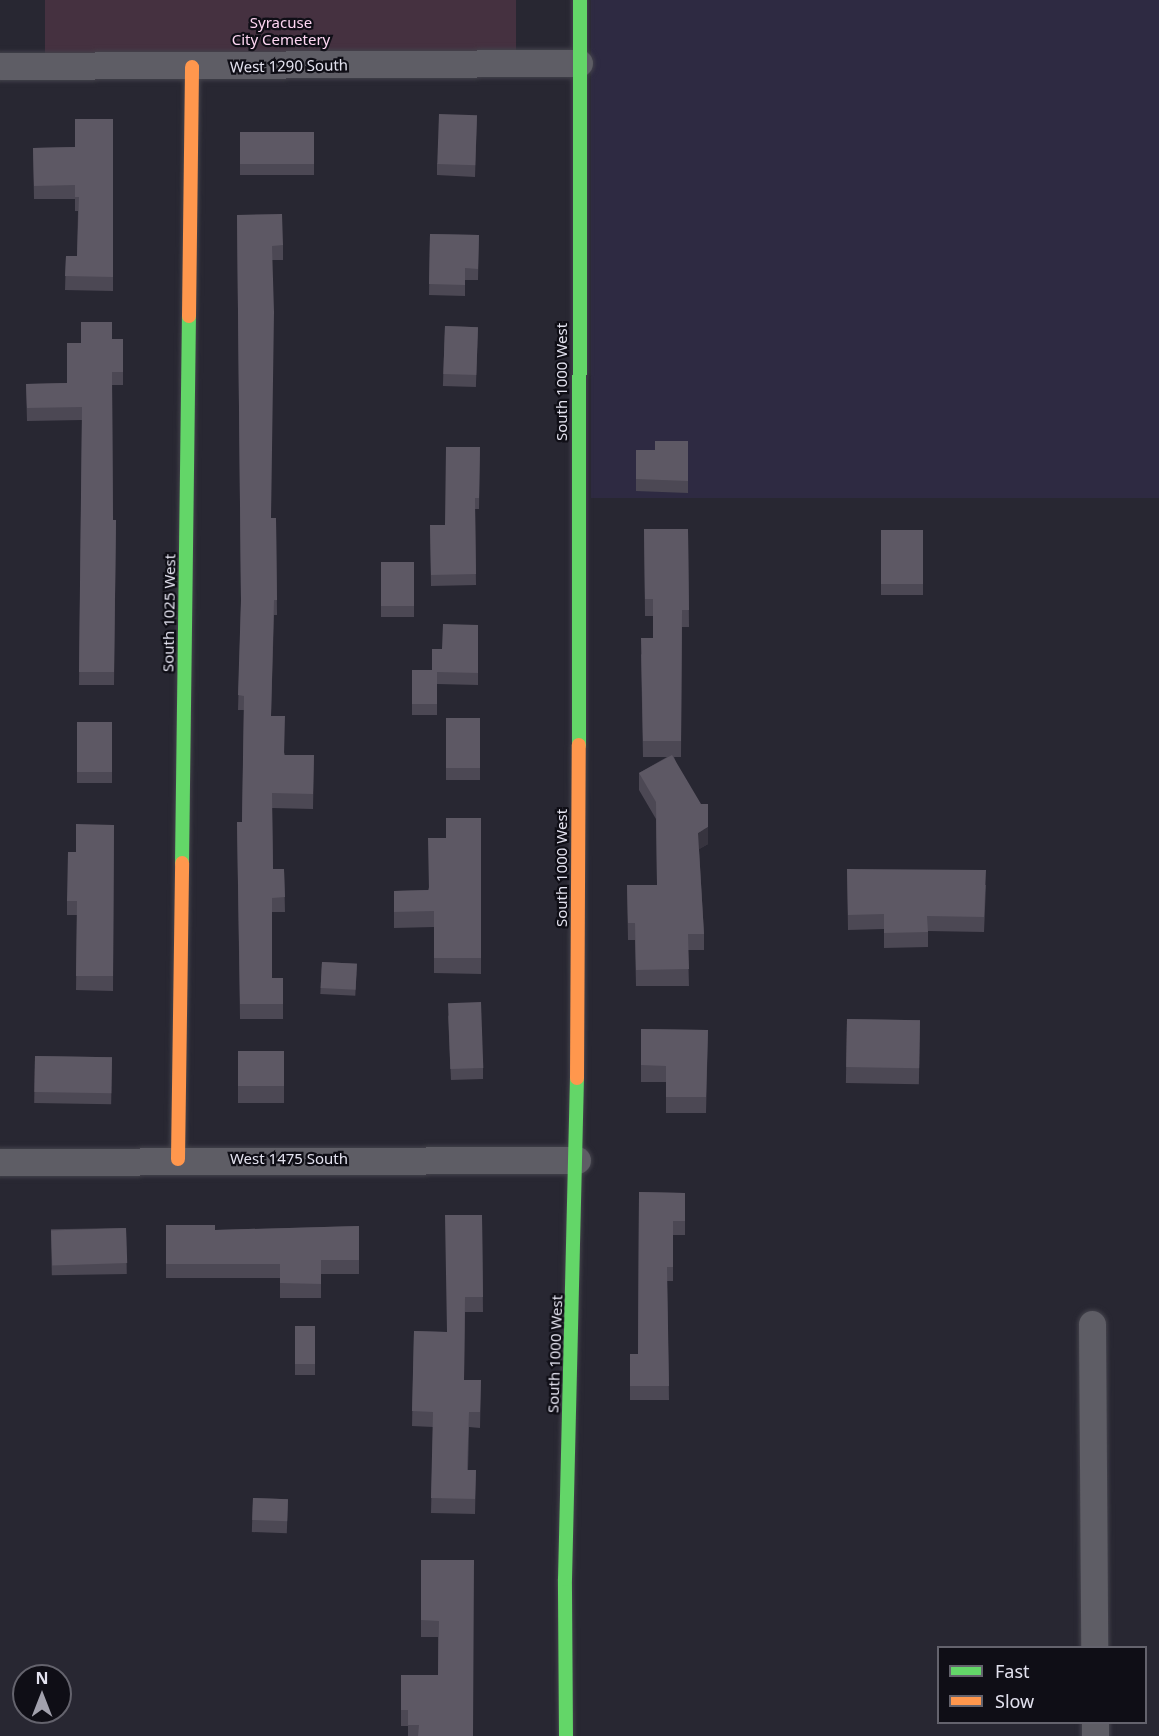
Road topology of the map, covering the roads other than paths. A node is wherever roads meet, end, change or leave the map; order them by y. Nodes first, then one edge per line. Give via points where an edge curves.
1 (580, 0) edge
2 (579, 63) junction
3 (0, 66) edge
4 (192, 67) junction
5 (178, 1159) junction
6 (577, 1160) junction
7 (0, 1162) edge
8 (1092, 1324) dead end
9 (1094, 1646) edge
10 (566, 1736) edge

1 - 2 main road, South 1000 West
2 - 4 street, West 1290 South
2 - 6 main road, South 1000 West
3 - 4 street, West 1290 South
4 - 5 main road, South 1025 West
5 - 6 street, West 1475 South
5 - 7 street, West 1475 South
6 - 10 main road, South 1000 West via 565,1579
8 - 9 street

